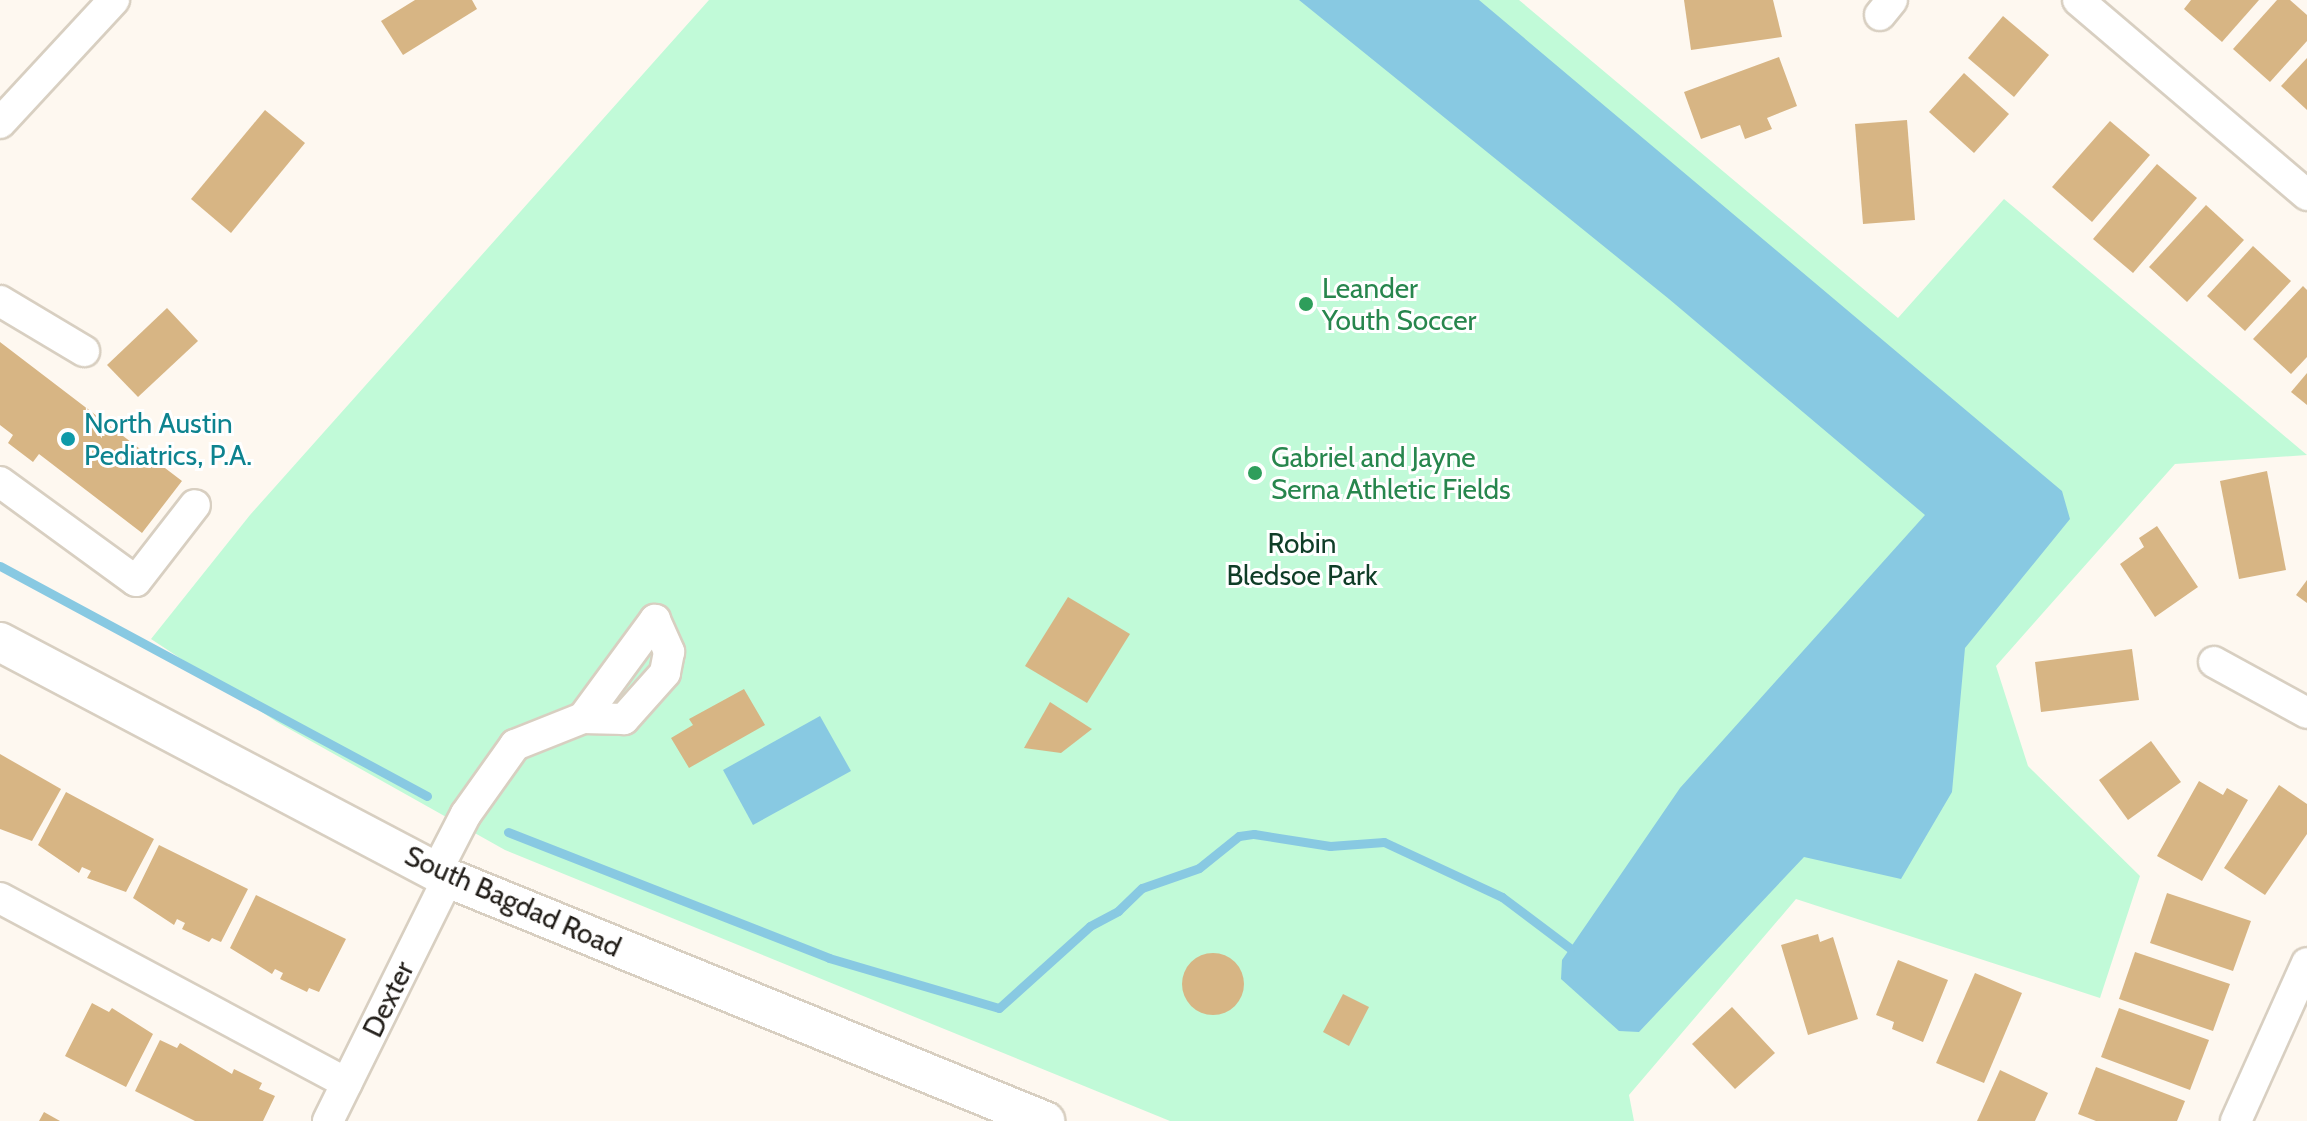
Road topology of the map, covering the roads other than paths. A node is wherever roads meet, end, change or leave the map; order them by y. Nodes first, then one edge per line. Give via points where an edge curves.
1 (114, 0) edge
2 (2078, 0) edge
3 (0, 123) edge
4 (2307, 195) edge
5 (0, 301) edge
6 (84, 351) dead end
7 (0, 482) edge
8 (195, 505) dead end
9 (1, 644) edge
10 (2214, 662) dead end
11 (2307, 713) edge
12 (583, 718) dead end
13 (442, 875) junction
14 (0, 898) edge
15 (2307, 963) edge
16 (347, 1083) junction
17 (328, 1121) edge
18 (1045, 1121) edge
19 (2236, 1121) edge

1 - 3 street
2 - 4 street
5 - 6 street
7 - 8 street via 136,581
9 - 13 main road, South Bagdad Road
10 - 11 street
12 - 13 street, Dexter via 515,745 466,814
13 - 16 street, Dexter
13 - 18 main road, South Bagdad Road
14 - 16 street
15 - 19 street
16 - 17 street, Dexter

